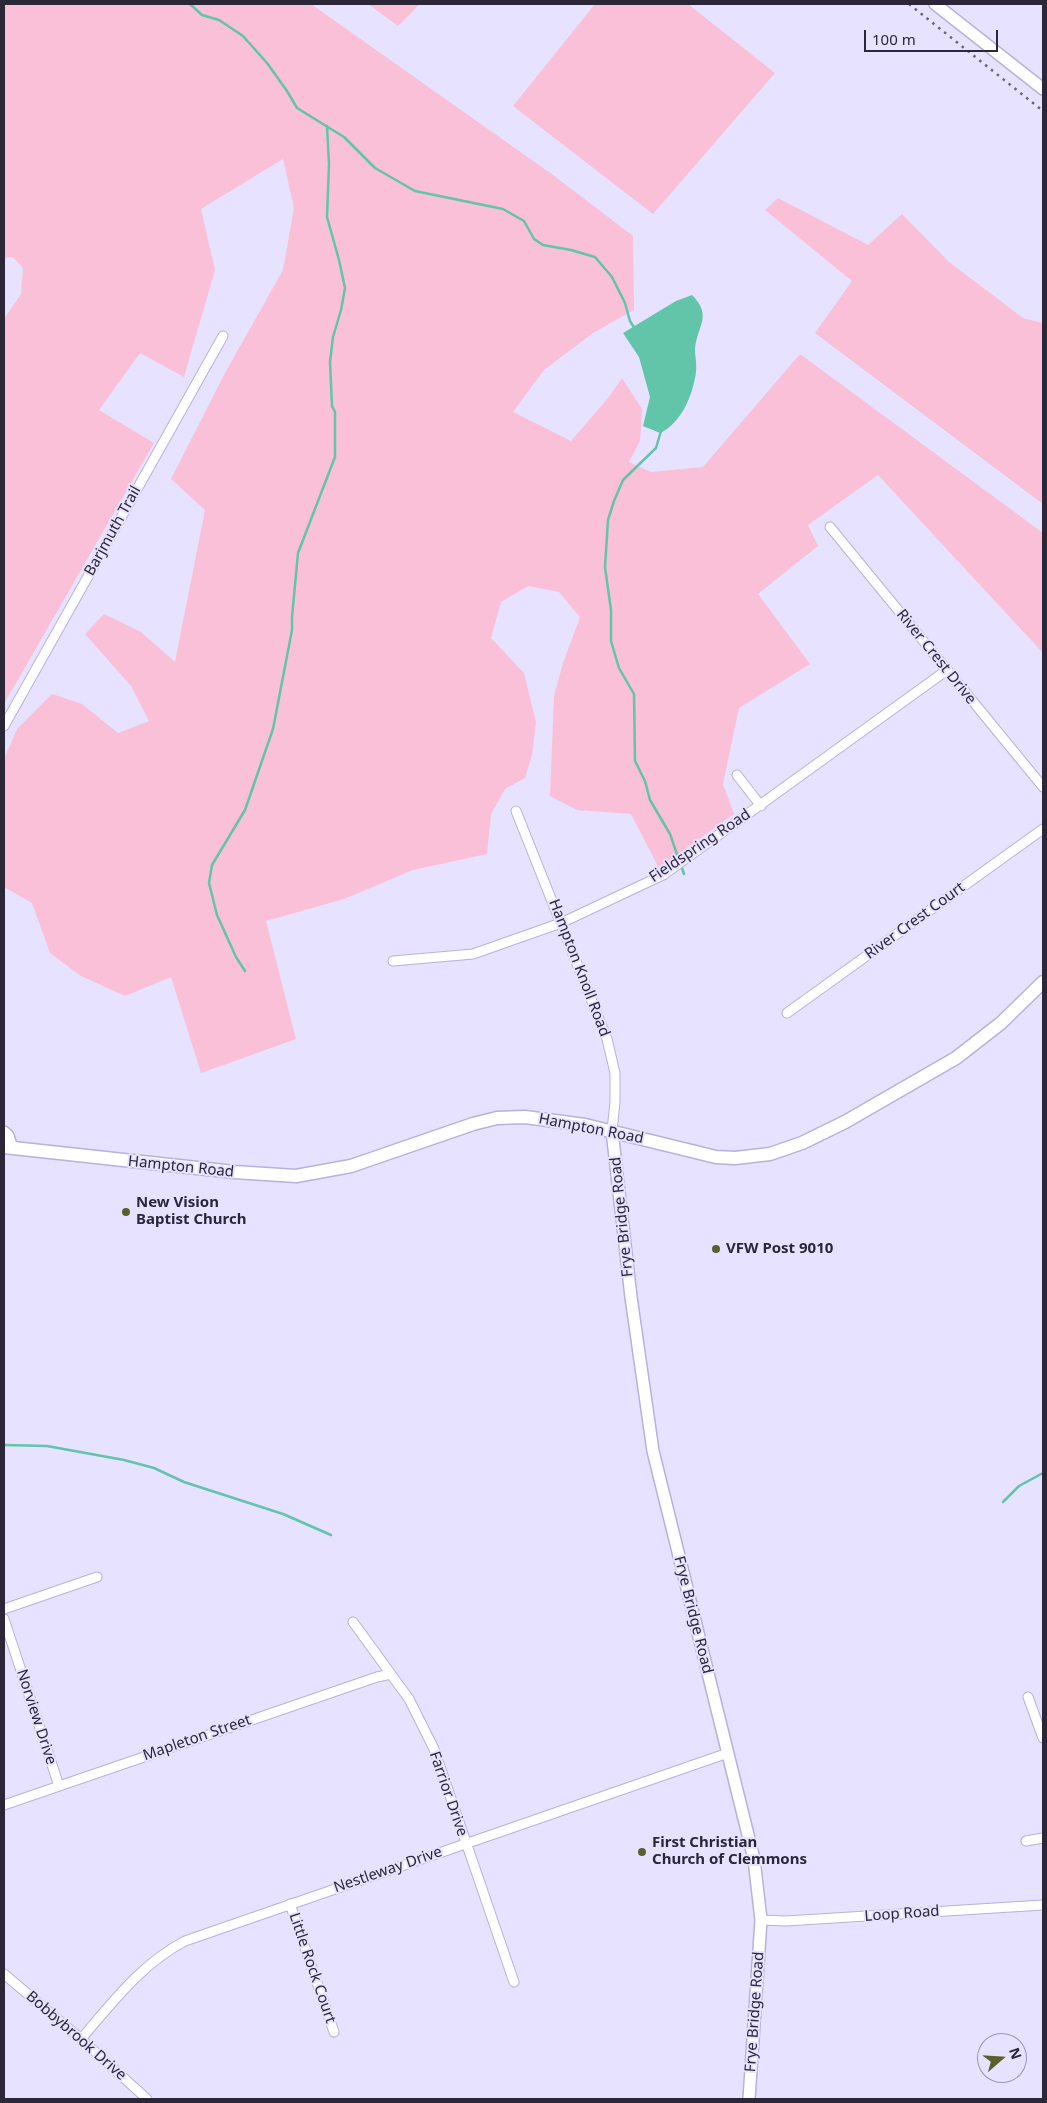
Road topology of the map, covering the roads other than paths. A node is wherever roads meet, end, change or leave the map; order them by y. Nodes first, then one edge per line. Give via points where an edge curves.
1 (935, 4) edge
2 (1043, 89) edge
3 (223, 336) dead end
4 (830, 527) dead end
5 (947, 670) junction
6 (4, 726) edge
7 (737, 775) dead end
8 (1043, 788) edge
9 (761, 806) junction
10 (516, 811) dead end
11 (1043, 829) edge
12 (561, 923) junction
13 (393, 961) dead end
14 (1043, 982) edge
15 (788, 1013) dead end
16 (612, 1131) junction
17 (4, 1132) edge
18 (8, 1148) edge
19 (97, 1577) dead end
20 (4, 1609) edge
21 (4, 1620) edge
22 (353, 1622) dead end
23 (391, 1674) junction
24 (1028, 1697) dead end
25 (1043, 1738) edge
26 (728, 1753) junction
27 (58, 1786) junction
28 (4, 1806) edge
29 (1043, 1838) edge
30 (1026, 1841) dead end
31 (465, 1844) junction
32 (290, 1904) junction
33 (1043, 1905) edge
34 (761, 1920) junction
35 (4, 1974) edge
36 (514, 1982) dead end
37 (334, 2032) dead end
38 (81, 2039) junction
39 (147, 2099) edge
40 (749, 2099) edge

1 - 2 street
3 - 6 street, Barjmuth Trail
4 - 5 street, River Crest Drive
5 - 8 street, River Crest Drive
5 - 9 street, Fieldspring Road
7 - 9 street
9 - 12 street, Fieldspring Road via 663,875
10 - 12 street, Hampton Knoll Road
11 - 15 street, River Crest Court
12 - 13 street, Fieldspring Road via 473,954
12 - 16 street, Hampton Knoll Road via 607,1039 615,1073
14 - 16 main road, Hampton Road via 1001,1023 956,1058 846,1122 785,1150 753,1157 716,1156
16 - 18 main road, Hampton Road via 552,1119 497,1118 351,1166 296,1176
16 - 26 street, Frye Bridge Road via 630,1297 652,1452
17 - 18 street via 8,1136
19 - 20 street
21 - 27 street, Norview Drive
22 - 23 street, Farrior Drive
23 - 27 street, Mapleton Street
23 - 31 street, Farrior Drive via 409,1699 434,1749
24 - 25 street
26 - 31 street, Nestleway Drive
26 - 34 street, Frye Bridge Road via 754,1859
27 - 28 street, Mapleton Street
29 - 30 street
31 - 32 street, Nestleway Drive
31 - 36 street, Farrior Drive
32 - 37 street, Little Rock Court
32 - 38 street, Nestleway Drive via 208,1932 169,1950 133,1979
33 - 34 street, Loop Road
34 - 40 street, Frye Bridge Road
35 - 38 street, Bobbybrook Drive
38 - 39 street, Bobbybrook Drive

